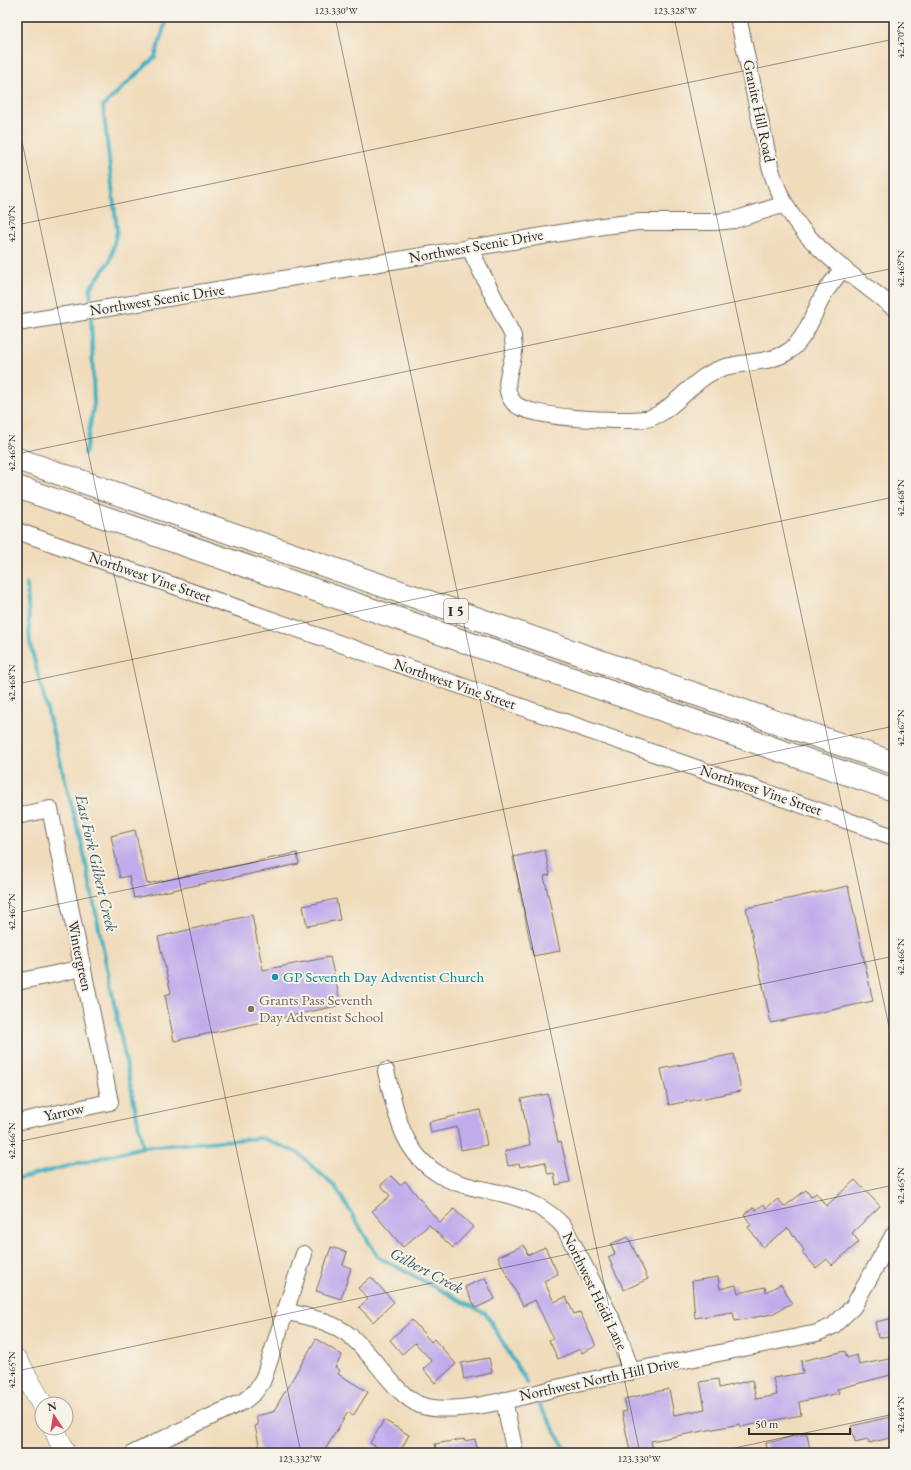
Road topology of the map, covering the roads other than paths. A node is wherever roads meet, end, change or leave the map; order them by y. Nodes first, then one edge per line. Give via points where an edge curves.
1 (738, 17) edge
2 (785, 204) junction
3 (469, 247) junction
4 (843, 268) junction
5 (894, 308) edge
6 (17, 323) edge
7 (17, 459) edge
8 (17, 487) edge
9 (17, 531) edge
10 (894, 763) edge
11 (894, 790) edge
12 (17, 816) edge
13 (894, 837) edge
14 (83, 968) junction
15 (17, 982) edge
16 (386, 1071) dead end
17 (110, 1102) joint
18 (17, 1122) edge
19 (894, 1234) edge
20 (304, 1254) dead end
21 (285, 1311) junction
22 (17, 1360) edge
23 (631, 1372) junction
24 (37, 1396) edge
25 (504, 1400) junction
26 (58, 1436) edge
27 (66, 1453) edge
28 (134, 1453) edge
29 (515, 1453) edge

1 - 2 street, Granite Hill Road via 770,166
2 - 3 street, Northwest Scenic Drive via 734,220 631,223
2 - 4 street via 808,238
3 - 4 street via 513,336 514,350 507,374 508,392 514,403 551,415 605,419 646,419 658,414 706,376 721,368 778,356 789,350 806,330 826,291
3 - 6 street, Northwest Scenic Drive
4 - 5 street
7 - 10 highway, I 5
8 - 11 highway, I 5
9 - 13 street, Northwest Vine Street
12 - 14 street, Wintergreen via 50,809
14 - 15 street
14 - 17 street, Wintergreen
16 - 23 street, Northwest Heidi Lane via 406,1140 426,1165 459,1183 521,1198 540,1206 564,1227 617,1329
17 - 18 street, Yarrow
19 - 23 street, Northwest North Hill Drive via 853,1307 833,1326 817,1333
20 - 21 street
21 - 25 street, Northwest North Hill Drive via 321,1320 339,1328 350,1336 404,1394 419,1404 448,1410
21 - 28 street via 262,1382 254,1393 220,1413
22 - 24 main road
23 - 25 street, Northwest North Hill Drive
25 - 29 street
26 - 27 main road

